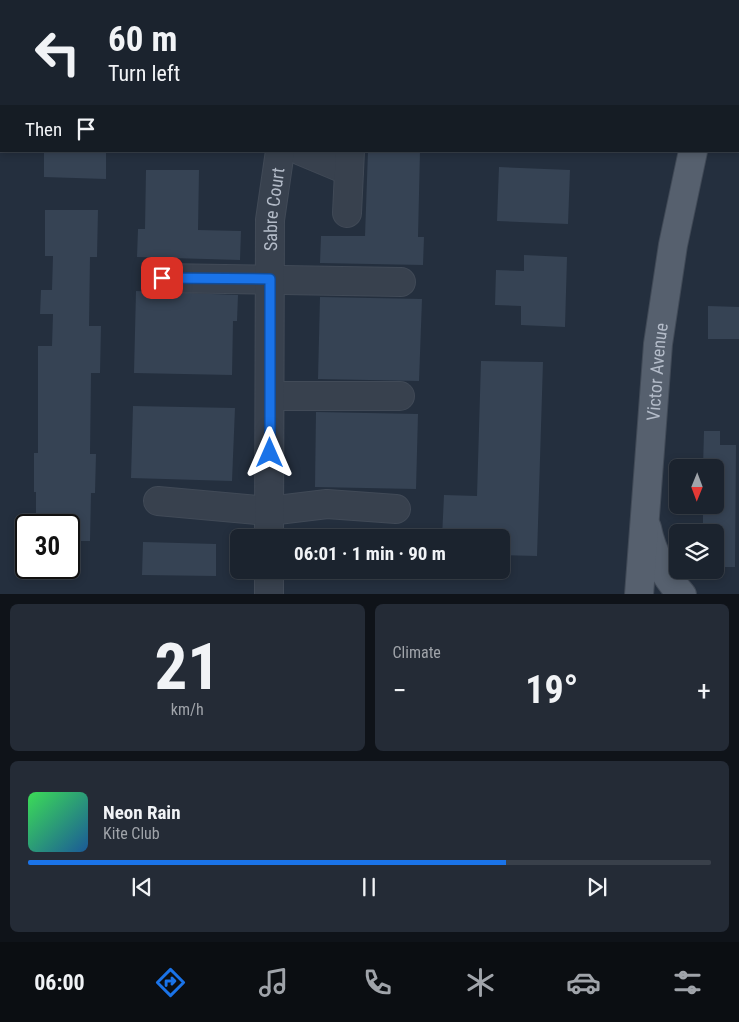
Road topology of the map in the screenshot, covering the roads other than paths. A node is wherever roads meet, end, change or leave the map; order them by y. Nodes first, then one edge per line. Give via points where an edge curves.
1 (280, 152) edge
2 (306, 152) edge
3 (694, 152) edge
4 (350, 161) edge
5 (347, 213) dead end
6 (162, 278) dead end
7 (270, 279) junction
8 (401, 282) dead end
9 (270, 396) junction
10 (400, 396) dead end
11 (158, 501) dead end
12 (396, 509) dead end
13 (269, 511) junction
14 (644, 511) junction
15 (269, 529) edge
16 (269, 579) edge
17 (269, 594) edge
18 (639, 594) edge
19 (682, 594) edge

1 - 7 street, Sabre Court via 270,220
2 - 4 street
3 - 14 main road, Victor Avenue via 673,245 658,344
4 - 5 street
6 - 7 street
7 - 8 street
7 - 9 street, Sabre Court
9 - 10 street
9 - 13 street, Sabre Court
11 - 13 street
12 - 13 street via 327,504
13 - 15 street, Sabre Court
14 - 18 main road, Victor Avenue
14 - 19 main road via 650,540 666,575
16 - 17 street

